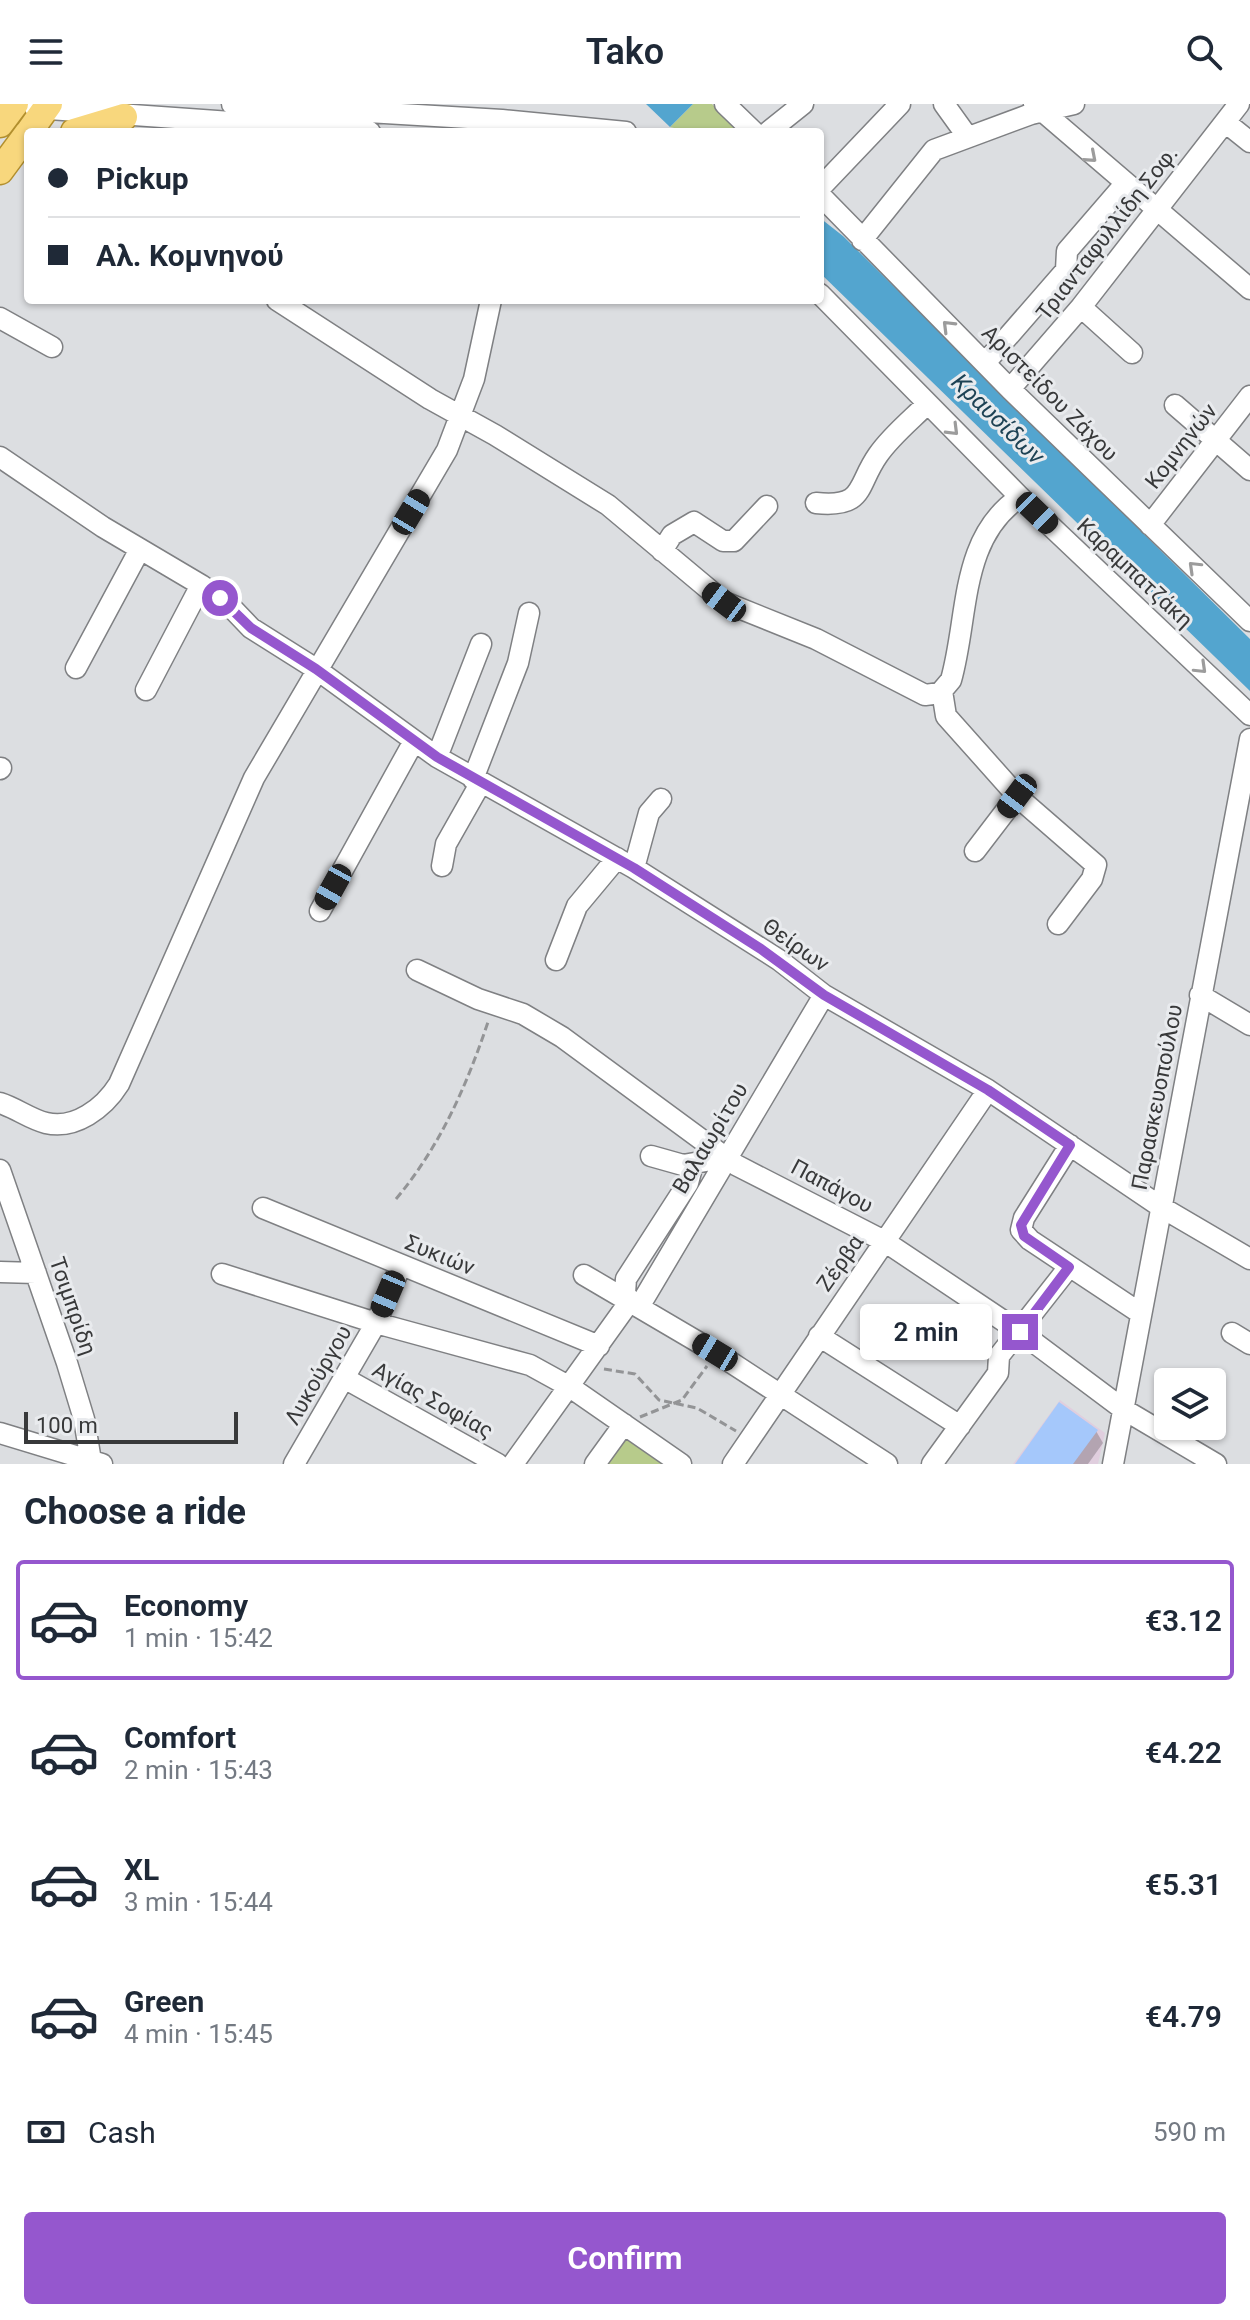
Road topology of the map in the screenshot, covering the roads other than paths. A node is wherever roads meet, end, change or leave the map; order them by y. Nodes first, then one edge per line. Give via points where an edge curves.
1 (232, 104) edge
2 (725, 104) edge
3 (803, 104) edge
4 (900, 104) edge
5 (944, 104) edge
6 (1074, 104) edge
7 (1239, 104) edge
8 (48, 106) edge
9 (1038, 109) edge
10 (7, 110) edge
11 (124, 117) junction
12 (503, 119) edge
13 (1225, 122) junction
14 (32, 128) edge
15 (87, 128) edge
16 (304, 128) edge
17 (588, 128) edge
18 (750, 128) edge
19 (773, 128) edge
20 (967, 136) junction
21 (24, 138) edge
22 (1250, 142) edge
23 (24, 162) edge
24 (0, 171) edge
25 (0, 181) edge
26 (824, 184) edge
27 (1124, 185) junction
28 (824, 199) edge
29 (824, 205) edge
30 (1156, 211) junction
31 (842, 219) junction
32 (862, 240) junction
33 (1250, 289) edge
34 (824, 298) edge
35 (283, 304) edge
36 (490, 304) edge
37 (1081, 307) junction
38 (0, 318) edge
39 (52, 347) dead end
40 (1132, 353) dead end
41 (985, 363) junction
42 (1010, 389) junction
43 (1250, 396) edge
44 (927, 404) junction
45 (1175, 405) dead end
46 (461, 416) junction
47 (1216, 440) junction
48 (0, 457) edge
49 (1250, 470) edge
50 (1020, 497) junction
51 (816, 503) dead end
52 (767, 506) dead end
53 (1150, 525) junction
54 (140, 549) junction
55 (662, 551) junction
56 (201, 585) junction
57 (529, 613) dead end
58 (1250, 621) edge
59 (481, 644) dead end
60 (76, 668) dead end
61 (316, 669) junction
62 (146, 690) dead end
63 (942, 691) junction
64 (1250, 715) edge
65 (1250, 739) edge
66 (414, 741) junction
67 (437, 757) junction
68 (476, 782) junction
69 (1017, 796) junction
70 (661, 799) dead end
71 (975, 851) dead end
72 (625, 863) junction
73 (442, 866) dead end
74 (320, 911) dead end
75 (1058, 924) dead end
76 (556, 960) dead end
77 (417, 970) dead end
78 (824, 995) junction
79 (1200, 995) junction
80 (1250, 1025) edge
81 (988, 1090) junction
82 (0, 1103) edge
83 (1070, 1145) junction
84 (651, 1156) dead end
85 (725, 1157) junction
86 (693, 1164) junction
87 (0, 1170) edge
88 (1161, 1207) junction
89 (263, 1208) dead end
90 (884, 1241) junction
91 (1250, 1259) edge
92 (401, 1265) junction
93 (1069, 1267) junction
94 (0, 1272) edge
95 (36, 1273) junction
96 (222, 1274) dead end
97 (584, 1275) dead end
98 (634, 1304) junction
99 (1140, 1313) junction
100 (376, 1323) junction
101 (1020, 1332) junction
102 (819, 1336) junction
103 (593, 1355) junction
104 (344, 1378) junction
105 (570, 1387) junction
106 (780, 1394) junction
107 (1123, 1409) junction
108 (960, 1426) junction
109 (627, 1427) junction
110 (0, 1433) edge
111 (96, 1462) edge
112 (1112, 1463) edge
113 (294, 1464) edge
114 (498, 1464) edge
115 (513, 1464) edge
116 (595, 1464) edge
117 (681, 1464) edge
118 (733, 1464) edge
119 (887, 1464) edge
120 (932, 1464) edge
121 (1216, 1464) edge

1 - 12 street
2 - 18 street
3 - 19 street
4 - 26 street
5 - 20 street
6 - 9 street
7 - 13 street, Τριανταφυλλίδη Σοφ.
8 - 10 street
8 - 11 street
8 - 14 main road
9 - 20 street
9 -> 27 street
11 - 15 main road
11 - 16 street
12 - 17 street
13 - 22 street
13 - 30 street, Τριανταφυλλίδη Σοφ.
20 - 32 street via 929,154
21 - 24 main road
23 - 25 main road
27 - 30 street
27 - 41 street via 1067,251 1066,270
28 - 31 street, Αριστείδου Ζάχου
29 - 31 street
30 - 33 street
30 - 37 street, Τριανταφυλλίδη Σοφ.
31 - 32 street, Αριστείδου Ζάχου
41 -> 32 street, Αριστείδου Ζάχου
34 - 44 street, Καραμπατζάκη
35 - 46 street
36 - 46 street
37 - 40 street
37 - 42 street, Τριανταφυλλίδη Σοφ.
38 - 39 street
41 - 42 street, Αριστείδου Ζάχου
42 - 53 street, Αριστείδου Ζάχου
43 - 47 street, Κομνηνών
44 -> 50 street, Καραμπατζάκη
44 - 51 street via 879,453 856,496 839,504
45 - 47 street
46 - 55 street via 608,505
46 - 61 street via 424,491
47 - 49 street
47 - 53 street, Κομνηνών
48 - 54 street, Θείρων
50 - 63 street via 983,536 970,573 951,680
50 -> 64 street, Καραμπατζάκη
52 - 55 street via 734,541 723,541 694,522 672,535
58 -> 53 street, Αριστείδου Ζάχου
54 - 56 street, Θείρων
54 - 60 street
55 - 63 street via 724,602 816,639 915,691
56 - 61 street, Θείρων via 251,628
56 - 62 street
57 - 68 street via 518,663
59 - 67 street
61 - 66 street, Θείρων
61 - 82 street via 244,798 114,1093 64,1125
63 - 69 street via 946,716
65 - 79 street, Παρασκευοπούλου
66 - 67 street, Θείρων
66 - 74 street
67 - 68 street, Θείρων
68 - 72 street, Θείρων
68 - 73 street via 446,844
69 - 71 street
69 - 75 street via 1096,865 1092,879
70 - 72 street
72 - 76 street via 577,906
72 - 78 street, Θείρων via 779,960
77 - 85 street, Παπάγου via 523,1014 562,1037
78 - 81 street, Θείρων
78 - 85 street, Βαλαωρίτου
79 - 80 street
79 - 88 street, Παρασκευοπούλου
81 - 83 street, Θείρων
81 - 90 street, Ζέρβα
83 - 88 street, Θείρων
83 - 93 street via 1021,1230
84 - 86 street
85 - 86 street
85 - 90 street, Παπάγου
85 - 98 street, Βαλαωρίτου
86 - 98 street, Βαλαωρίτου via 688,1183 626,1279 625,1293
87 - 95 street, Τσιμπρίδη
88 - 91 street, Θείρων
88 - 99 street, Παρασκευοπούλου
89 - 92 street, Συκιών
90 - 101 street, Παπάγου
90 - 102 street, Ζέρβα
92 - 100 street, Λυκούργου
92 - 103 street, Συκιών
93 - 99 street
93 - 101 street
94 - 95 street
95 - 111 street, Τσιμπρίδη
96 - 100 street
97 - 98 street
98 - 103 street, Βαλαωρίτου
98 - 106 street
99 - 107 street, Παρασκευοπούλου
100 - 104 street, Λυκούργου
100 - 105 street via 516,1360
101 - 107 street, Παπάγου
101 - 108 street via 999,1356 998,1373
102 - 106 street, Ζέρβα
102 - 108 street
103 - 105 street, Βαλαωρίτου
104 - 113 street, Λυκούργου
104 - 114 street, Αγίας Σοφίας
105 - 109 street
105 - 115 street, Βαλαωρίτου
106 - 118 street, Ζέρβα
106 - 119 street
107 - 112 street, Παρασκευοπούλου
107 - 121 street, Παπάγου
108 - 120 street
109 - 116 street
109 - 117 street
110 - 111 street

